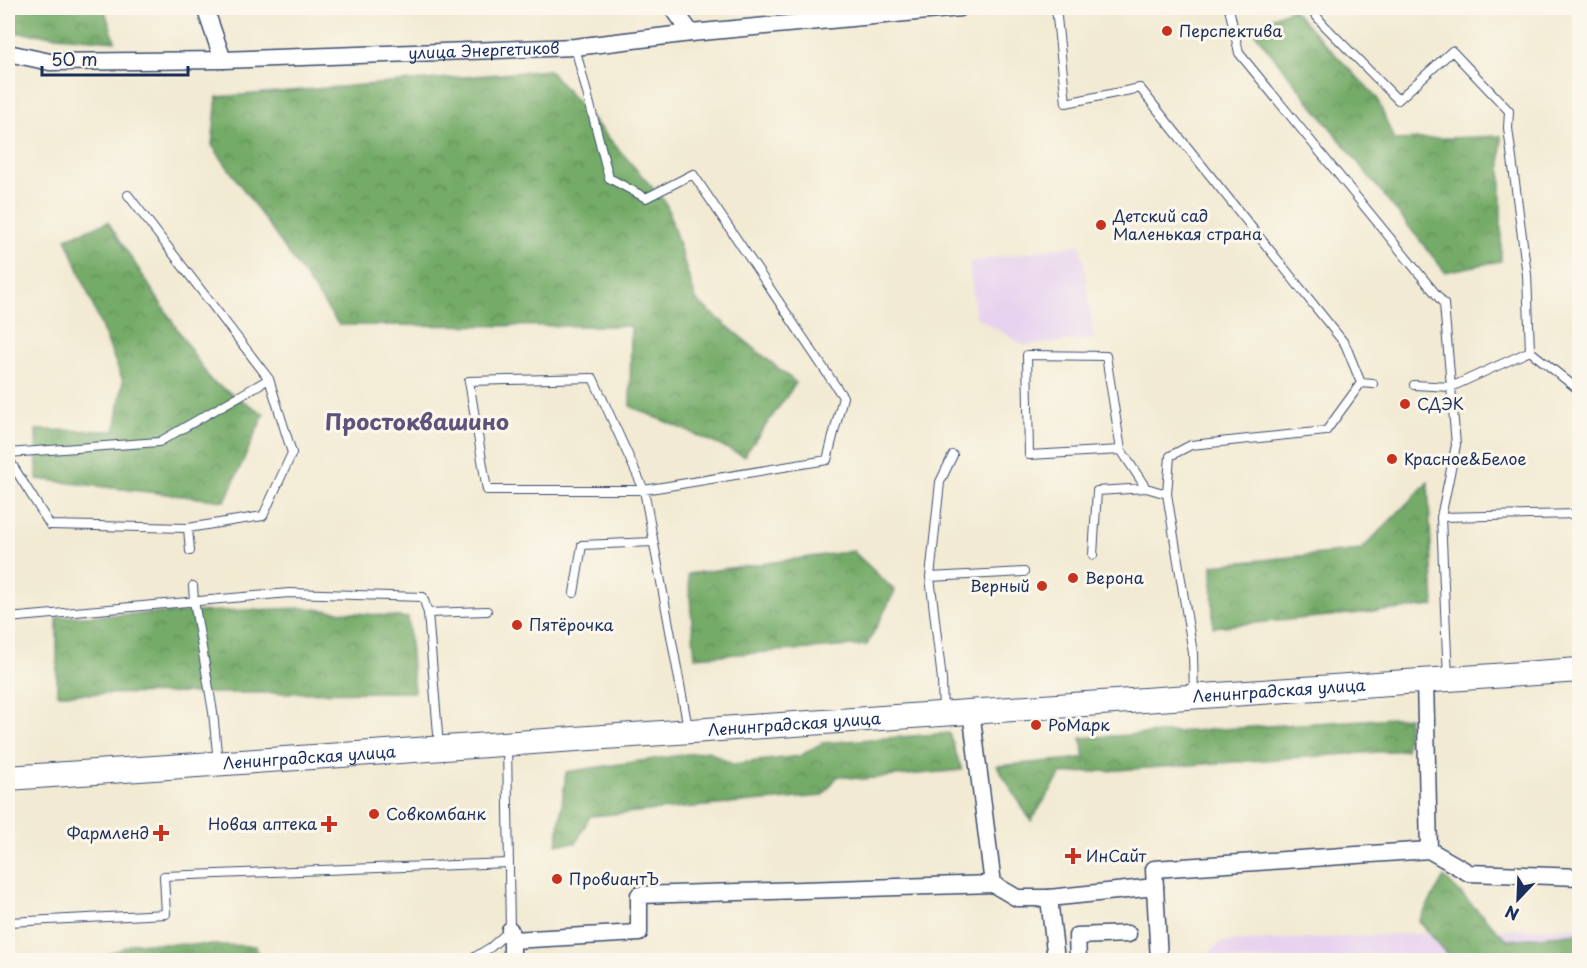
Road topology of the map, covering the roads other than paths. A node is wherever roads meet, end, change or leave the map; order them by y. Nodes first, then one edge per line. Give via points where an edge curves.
1 (205, 8) edge
2 (673, 8) edge
3 (960, 8) edge
4 (1056, 8) edge
5 (1229, 8) edge
6 (1310, 8) edge
7 (691, 33) junction
8 (575, 47) junction
9 (8, 53) edge
10 (223, 60) junction
11 (128, 195) dead end
12 (1530, 351) junction
13 (269, 379) junction
14 (1360, 383) junction
15 (1373, 384) dead end
16 (1414, 385) dead end
17 (1451, 387) junction
18 (1580, 391) edge
19 (1122, 450) junction
20 (8, 455) edge
21 (954, 455) dead end
22 (1146, 488) junction
23 (644, 490) junction
24 (1167, 494) junction
25 (1580, 514) edge
26 (1441, 517) junction
27 (188, 528) junction
28 (653, 542) junction
29 (190, 551) dead end
30 (1093, 555) dead end
31 (1024, 572) dead end
32 (930, 577) junction
33 (193, 586) dead end
34 (574, 593) dead end
35 (194, 601) junction
36 (487, 611) dead end
37 (428, 614) junction
38 (8, 618) edge
39 (1580, 670) edge
40 (1436, 679) junction
41 (1194, 696) junction
42 (971, 711) junction
43 (943, 713) junction
44 (688, 731) junction
45 (507, 743) junction
46 (439, 748) junction
47 (218, 763) junction
48 (8, 778) edge
49 (1429, 850) junction
50 (509, 863) junction
51 (1580, 878) edge
52 (993, 884) junction
53 (1155, 887) junction
54 (1049, 898) junction
55 (8, 918) edge
56 (1128, 934) dead end
57 (511, 935) junction
58 (470, 960) edge
59 (512, 960) edge
60 (1056, 960) edge
61 (1078, 960) edge
62 (1159, 960) edge

1 - 10 street
2 - 7 street
3 - 7 street, улица Энергетиков
4 - 14 lane via 1066,103 1140,88 1345,344
5 - 17 lane via 1239,53 1444,304
6 - 12 lane via 1398,100 1452,51 1509,111 1527,274
7 - 8 street, улица Энергетиков
8 - 10 street, улица Энергетиков
8 - 23 lane via 609,178 646,198 693,174 843,397 827,460
9 - 10 street, улица Энергетиков via 50,62
11 - 13 lane
12 - 17 lane
12 - 18 lane
13 - 20 lane via 159,442
13 - 27 lane via 292,453 263,516
14 - 15 lane
14 - 24 lane via 1326,431 1191,445 1170,456
16 - 17 lane
17 - 26 lane via 1456,444
19 - 19 lane via 1106,356 1027,355 1029,455
19 - 22 lane
20 - 27 lane via 50,525
21 - 32 lane via 940,482
22 - 24 lane
22 - 30 lane via 1097,491
23 - 23 lane via 487,490 469,381 593,378
23 - 28 lane
24 - 41 lane via 1193,652
25 - 26 lane
26 - 40 lane
27 - 29 lane
28 - 34 lane via 582,545
28 - 44 lane
31 - 32 lane
32 - 43 lane
33 - 35 lane
35 - 37 lane via 289,593 423,597
35 - 38 lane
35 - 47 lane
36 - 37 lane
37 - 46 lane
39 - 40 main road, Ленинградская улица
40 - 41 main road, Ленинградская улица
40 - 49 street
41 - 42 main road, Ленинградская улица
42 - 43 main road, Ленинградская улица
42 - 52 street
43 - 44 main road, Ленинградская улица
44 - 45 main road, Ленинградская улица
45 - 46 main road, Ленинградская улица
45 - 50 lane
46 - 47 main road, Ленинградская улица
47 - 48 main road, Ленинградская улица
49 - 51 street via 1469,873
49 - 53 street via 1154,869
50 - 55 lane via 164,876 166,914 9,922
50 - 57 lane
52 - 54 street via 1017,898
52 - 57 street via 639,895 639,933
53 - 54 street
53 - 62 street
54 - 60 street
56 - 61 street via 1077,936
57 - 58 lane
57 - 59 street

